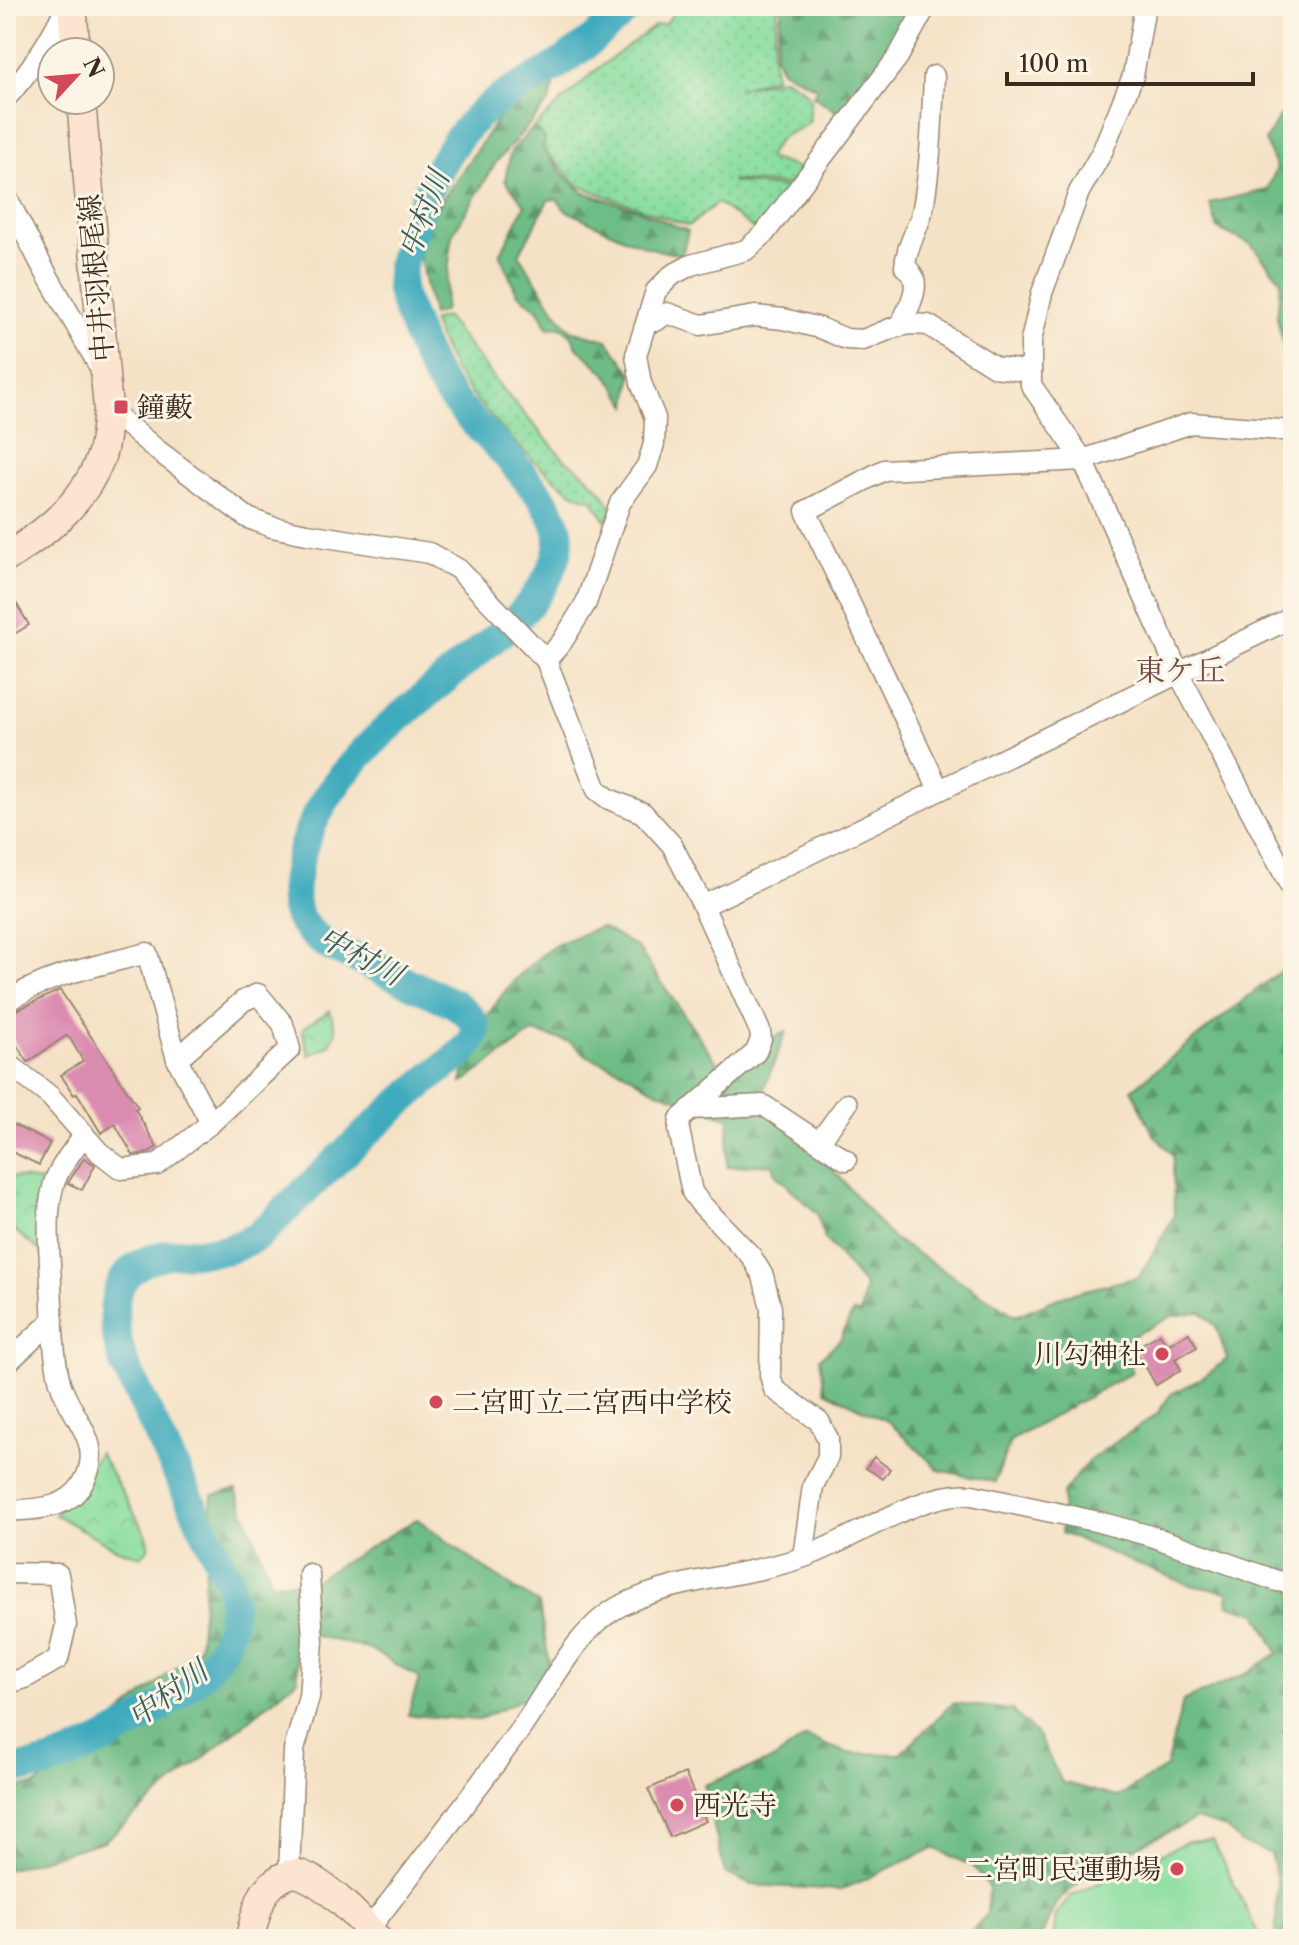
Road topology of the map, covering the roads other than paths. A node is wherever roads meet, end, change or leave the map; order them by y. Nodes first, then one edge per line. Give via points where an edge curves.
1 (926, 6) edge
2 (1145, 6) edge
3 (67, 7) edge
4 (73, 36) edge
5 (934, 76) dead end
6 (6, 98) edge
7 (82, 116) edge
8 (6, 196) edge
9 (648, 317) junction
10 (900, 326) junction
11 (1031, 372) junction
12 (105, 376) junction
13 (108, 409) junction
14 (1293, 431) edge
15 (1083, 460) junction
16 (6, 558) edge
17 (1293, 617) edge
18 (542, 655) junction
19 (1178, 672) junction
20 (939, 790) junction
21 (1293, 891) edge
22 (703, 906) junction
23 (6, 1002) edge
24 (177, 1059) junction
25 (6, 1062) edge
26 (848, 1104) dead end
27 (690, 1109) junction
28 (211, 1123) junction
29 (84, 1134) junction
30 (819, 1142) junction
31 (846, 1160) dead end
32 (53, 1320) junction
33 (6, 1364) edge
34 (6, 1511) edge
35 (803, 1557) junction
36 (6, 1573) edge
37 (309, 1574) dead end
38 (1293, 1583) edge
39 (6, 1684) edge
40 (289, 1874) junction
41 (373, 1934) edge
42 (249, 1939) edge

1 - 9 street via 898,57 764,234 746,250 672,275 656,291
2 - 11 street via 1133,76 1079,192 1042,293 1031,341
3 - 4 main road
3 - 6 street via 33,67
5 - 10 street via 922,211 905,258 915,282 913,297
7 - 12 main road, 中井羽根尾線
8 - 12 street
9 - 10 street via 656,321 667,313 701,325 755,316 863,340
9 - 18 street via 636,355 655,418 654,444 647,466 620,503 586,603 562,642
10 - 11 street via 928,325 995,367
11 - 15 street via 1031,385
12 - 13 main road, 中井羽根尾線
13 - 16 main road, 中井羽根尾線 via 101,457 82,495 41,536
13 - 18 street via 248,518 295,532 429,553 458,569
14 - 15 street via 1191,423
15 - 19 street
15 - 20 street via 884,470 806,511
17 - 19 street
18 - 22 street via 597,790 655,824 672,845
19 - 20 street
19 - 21 street
20 - 22 street
22 - 27 street via 761,1039 756,1052
23 - 24 street via 65,974 147,953
24 - 28 street
24 - 28 street via 258,994 283,1024 290,1049
25 - 29 street via 50,1096
26 - 30 street
27 - 30 street via 763,1105
27 - 35 street via 680,1119 679,1130 692,1192 751,1256 768,1289 774,1389 819,1421 828,1439 828,1457 813,1486
28 - 29 street via 157,1165 121,1169
29 - 32 street via 53,1184
30 - 31 street
32 - 33 street
32 - 34 street via 60,1385 87,1434 90,1456 83,1482 71,1497 50,1508
35 - 38 street via 941,1496 963,1494 1151,1536
35 - 41 street via 649,1594 619,1607 584,1635
36 - 39 street via 58,1574 66,1625 58,1659
37 - 40 street via 313,1641 309,1697 294,1750
40 - 41 main road via 319,1886
40 - 42 main road via 265,1892

